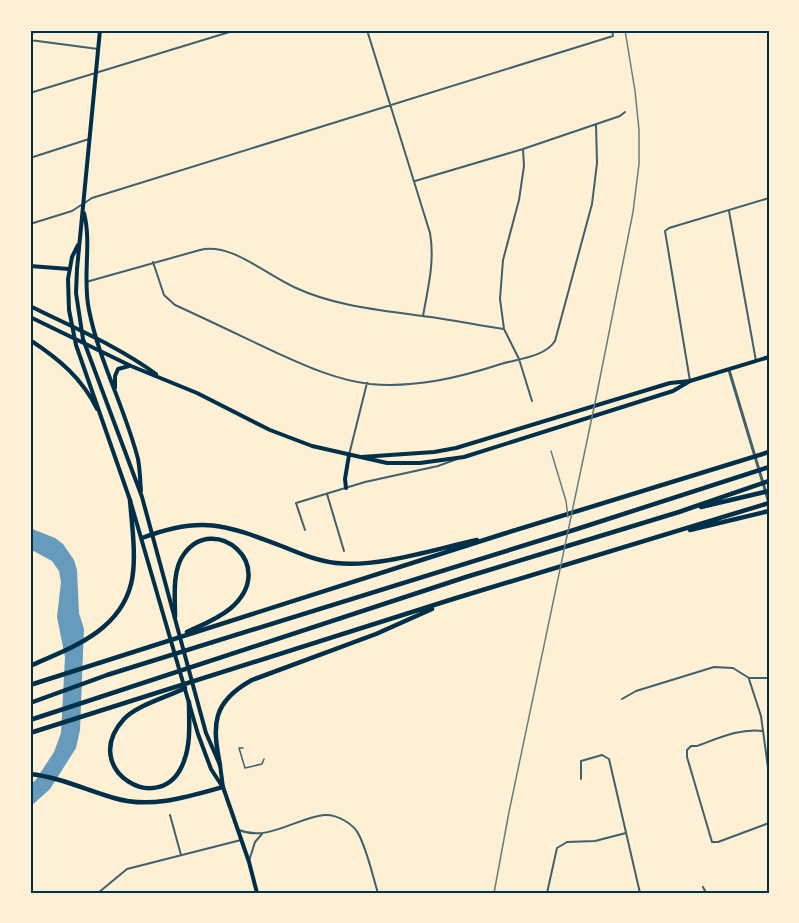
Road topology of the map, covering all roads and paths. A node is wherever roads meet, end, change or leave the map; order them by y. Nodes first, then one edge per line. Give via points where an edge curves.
1 (33, 30) edge
2 (100, 30) edge
3 (236, 30) edge
4 (367, 30) edge
5 (612, 30) edge
6 (31, 40) edge
7 (98, 49) junction
8 (95, 73) junction
9 (30, 93) edge
10 (392, 105) junction
11 (625, 111) dead end
12 (596, 124) junction
13 (89, 139) junction
14 (523, 148) junction
15 (30, 158) edge
16 (415, 181) junction
17 (769, 198) edge
18 (84, 204) junction
19 (729, 211) junction
20 (83, 212) junction
21 (30, 224) edge
22 (79, 243) junction
23 (153, 262) junction
24 (30, 266) edge
25 (69, 269) junction
26 (86, 282) junction
27 (30, 306) edge
28 (423, 316) junction
29 (30, 318) edge
30 (504, 329) junction
31 (96, 339) junction
32 (30, 340) edge
33 (101, 351) junction
34 (769, 357) edge
35 (519, 359) junction
36 (756, 361) junction
37 (131, 366) junction
38 (728, 369) junction
39 (162, 378) junction
40 (690, 381) junction
41 (367, 383) junction
42 (116, 395) junction
43 (532, 401) dead end
44 (105, 426) junction
45 (769, 452) edge
46 (349, 455) junction
47 (357, 457) junction
48 (464, 457) junction
49 (768, 467) edge
50 (769, 481) edge
51 (346, 488) junction
52 (769, 491) edge
53 (327, 494) junction
54 (142, 497) junction
55 (130, 500) junction
56 (769, 503) edge
57 (679, 512) junction
58 (767, 512) edge
59 (305, 530) dead end
60 (152, 534) junction
61 (503, 534) junction
62 (142, 538) junction
63 (652, 539) junction
64 (344, 551) dead end
65 (453, 600) junction
66 (175, 617) junction
67 (167, 641) junction
68 (31, 665) edge
69 (749, 678) junction
70 (769, 678) edge
71 (198, 681) junction
72 (30, 686) edge
73 (622, 699) dead end
74 (189, 702) junction
75 (30, 703) edge
76 (30, 720) edge
77 (763, 731) junction
78 (30, 734) edge
79 (243, 748) dead end
80 (264, 759) dead end
81 (220, 765) junction
82 (30, 774) edge
83 (769, 775) edge
84 (581, 779) dead end
85 (223, 787) junction
86 (170, 815) dead end
87 (769, 823) edge
88 (237, 830) junction
89 (626, 833) junction
90 (262, 834) junction
91 (240, 840) junction
92 (181, 855) junction
93 (249, 862) junction
94 (704, 887) dead end
95 (98, 893) edge
96 (257, 893) edge
97 (378, 893) edge
98 (548, 893) edge
99 (640, 893) edge
100 (706, 893) edge

1 - 6 street
2 - 7 main road
3 - 8 street
4 - 10 street
5 - 10 street via 613,36
6 - 7 street
7 - 8 main road
8 - 9 street
8 - 13 main road
10 - 16 street
10 - 18 street
11 - 12 street
12 - 14 street
12 - 35 street via 592,204 555,342
13 - 15 street
13 - 18 main road
14 - 16 street
14 - 30 street via 519,200 501,275
16 - 28 street via 432,249
17 - 19 street
18 - 20 main road
18 - 21 street
19 - 36 street
19 - 40 street via 665,231
20 - 22 main road
20 - 26 main road via 88,228
22 - 25 main road
22 - 54 main road via 76,293 83,339
23 - 26 street
23 - 28 street via 218,248 297,289 375,310
23 - 41 street via 164,295 175,305 314,370
24 - 25 main road
25 - 44 main road via 69,310 76,345
26 - 31 main road
27 - 31 main road
28 - 30 street
29 - 33 main road
30 - 35 street
31 - 33 main road
31 - 39 main road
32 - 44 main road via 75,375
33 - 37 main road
33 - 42 main road
34 - 36 main road
35 - 41 street via 434,382
35 - 43 street
36 - 38 main road
37 - 39 main road
37 - 42 main road via 118,369
38 - 40 main road
38 - 56 street
39 - 46 main road via 270,430
40 - 47 main road via 670,383 456,448
40 - 48 main road via 673,391
41 - 46 street
42 - 54 main road via 138,460
44 - 55 main road
45 - 61 highway
46 - 47 main road
46 - 51 main road
47 - 48 main road via 387,463
48 - 51 street
49 - 75 highway via 107,675
50 - 57 highway
51 - 53 street
52 - 57 highway
53 - 59 street via 296,503
53 - 64 street
54 - 60 main road
55 - 62 main road
55 - 68 highway via 132,584 122,605 91,638
56 - 63 highway
57 - 76 highway
58 - 63 highway
60 - 61 highway via 178,526 215,525 318,559 347,564
60 - 62 highway
60 - 66 main road
61 - 67 highway
62 - 74 main road
63 - 65 highway
65 - 71 highway
65 - 81 highway via 240,687 223,703 216,720
66 - 67 highway via 175,590 184,553 207,540 235,545 244,556 249,573 240,599 210,622
66 - 81 main road via 206,733
67 - 72 highway
69 - 70 street
69 - 73 street via 733,668 714,667
69 - 77 street
71 - 74 highway via 125,718 112,744 113,765 120,776 136,786 152,788 165,784 178,773 187,750
71 - 78 highway
74 - 85 main road via 211,769
77 - 83 street
77 - 87 street via 741,731 690,746 687,757 712,842
79 - 80 lane via 245,768 262,764
81 - 85 main road
82 - 85 highway via 115,799 147,803
84 - 89 street via 581,761 602,755 609,759
85 - 88 main road
86 - 92 street
88 - 90 street
88 - 91 main road
89 - 98 street via 595,841 567,842 557,848
89 - 99 street
90 - 93 street
90 - 97 street via 324,815 351,824 359,834
91 - 92 street
91 - 93 main road
92 - 95 street via 127,869
93 - 96 main road
94 - 100 street

